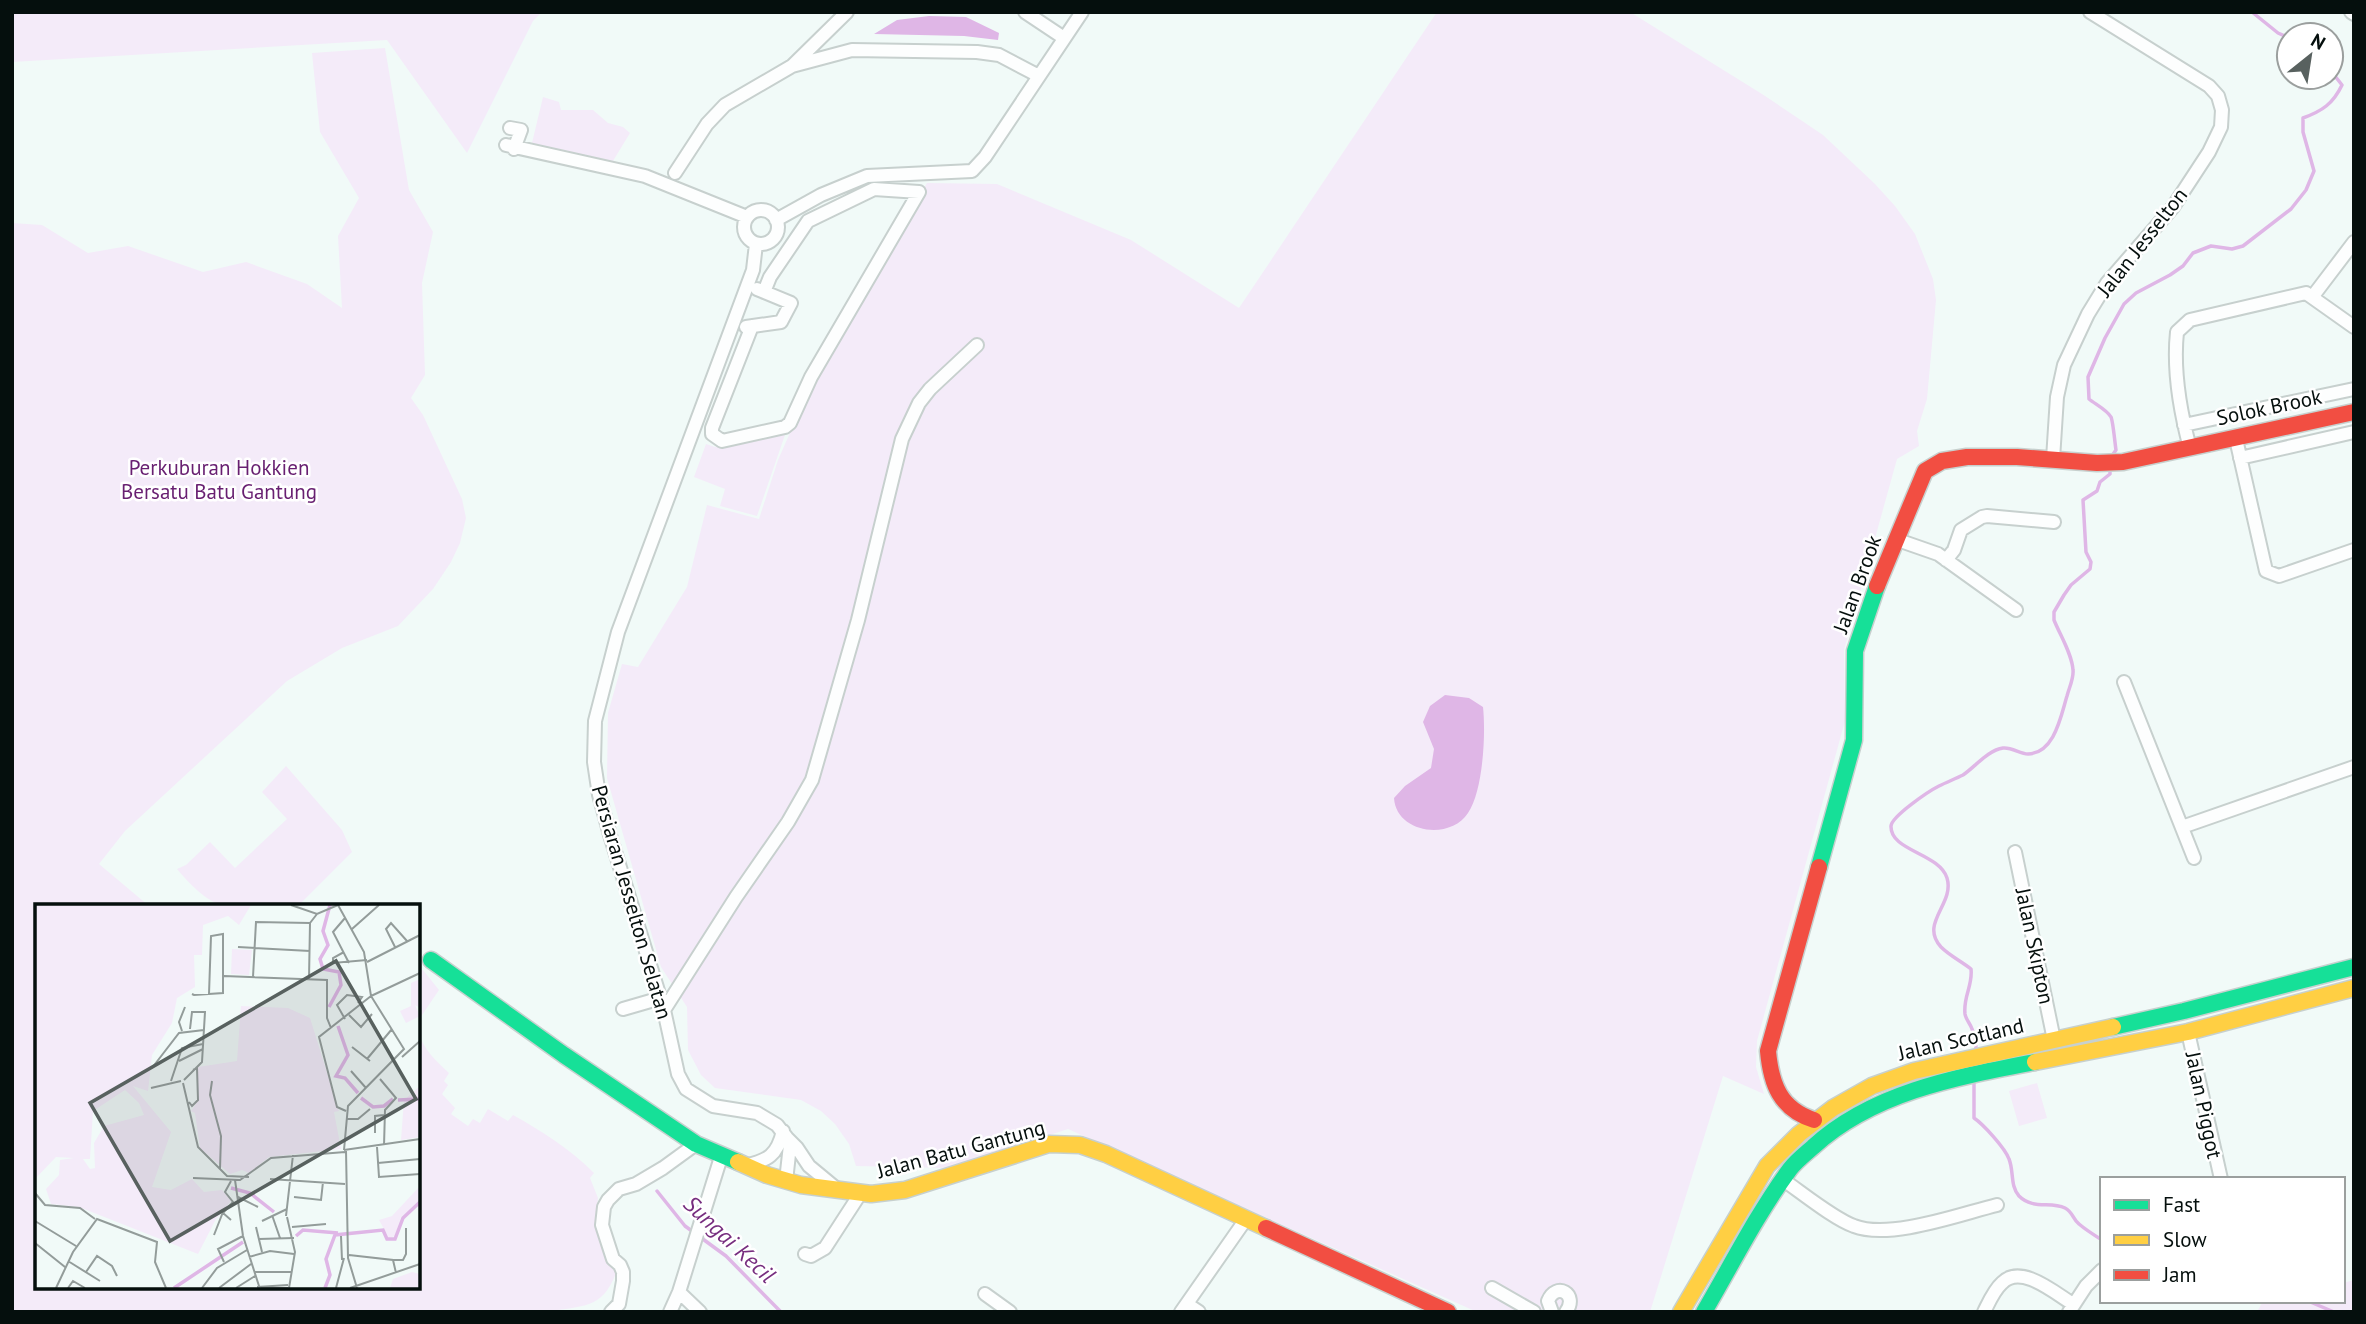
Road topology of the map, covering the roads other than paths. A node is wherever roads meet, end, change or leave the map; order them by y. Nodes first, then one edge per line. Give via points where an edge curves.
1 (847, 12) edge
2 (1025, 12) edge
3 (1082, 12) edge
4 (2093, 13) edge
5 (1064, 38) junction
6 (792, 66) junction
7 (1039, 76) junction
8 (510, 128) dead end
9 (674, 173) dead end
10 (747, 217) junction
11 (776, 220) junction
12 (2354, 242) edge
13 (756, 244) junction
14 (747, 285) junction
15 (764, 292) junction
16 (2313, 296) junction
17 (752, 326) junction
18 (2354, 327) edge
19 (731, 329) junction
20 (977, 345) dead end
21 (2354, 388) edge
22 (2354, 412) edge
23 (2184, 425) junction
24 (2354, 432) edge
25 (2236, 439) junction
26 (2190, 447) junction
27 (2240, 458) junction
28 (2053, 459) junction
29 (2054, 522) dead end
30 (1895, 539) junction
31 (2354, 550) edge
32 (1946, 560) junction
33 (2016, 610) dead end
34 (2124, 682) dead end
35 (2354, 767) edge
36 (2182, 827) junction
37 (2015, 852) dead end
38 (2194, 858) dead end
39 (431, 960) dead end
40 (2354, 967) edge
41 (2354, 988) edge
42 (663, 1004) junction
43 (623, 1009) dead end
44 (2188, 1032) junction
45 (2054, 1040) junction
46 (1814, 1120) junction
47 (785, 1135) junction
48 (695, 1144) junction
49 (721, 1157) junction
50 (745, 1166) junction
51 (2221, 1177) edge
52 (1782, 1179) junction
53 (786, 1181) junction
54 (839, 1191) junction
55 (859, 1194) junction
56 (1997, 1205) dead end
57 (1246, 1219) junction
58 (804, 1254) dead end
59 (2100, 1271) edge
60 (1492, 1288) dead end
61 (678, 1292) junction
62 (985, 1294) dead end
63 (1184, 1308) edge
64 (2071, 1308) edge
65 (611, 1312) edge
66 (670, 1312) edge
67 (700, 1312) edge
68 (1010, 1312) edge
69 (1199, 1312) edge
70 (1448, 1312) edge
71 (1534, 1312) edge
72 (1552, 1312) edge
73 (1566, 1312) edge
74 (1681, 1312) edge
75 (1704, 1312) edge
76 (1984, 1312) edge

1 - 6 street
2 - 5 street
3 - 5 street
4 - 28 street, Jalan Jesselton via 2209,86 2218,96 2221,127 2173,207 2107,283 2088,314 2064,365
5 - 7 street
6 - 7 street via 852,50 977,52 999,55
6 - 9 street via 725,105
7 - 11 street via 972,172 867,176
8 - 10 street via 521,130 510,147 645,176
10 - 11 street via 762,210
10 - 13 street via 744,233
11 - 13 street via 772,240
12 - 16 street
13 - 14 street, Persiaran Jesselton Selatan
14 - 15 street
14 - 19 street, Persiaran Jesselton Selatan
15 - 17 street via 792,303 781,322
15 - 17 street via 808,221 874,190 919,192 811,377 790,423 717,439 712,428
16 - 18 street
16 - 23 street via 2298,293 2190,320 2177,332
17 - 19 street
19 - 42 street, Persiaran Jesselton Selatan via 618,632 595,721 599,795
20 - 42 street via 930,389 902,439 858,620 812,780
21 - 23 street, Solok Brook
22 - 25 street, Jalan Brook
23 - 26 street
24 - 27 street
25 - 26 street, Jalan Brook
25 - 27 street
26 - 28 street, Jalan Brook via 2123,462
27 - 31 street via 2266,571 2279,576
28 - 30 street, Jalan Brook via 1967,457 1942,461 1925,471
29 - 32 street via 1982,517 1961,530
30 - 32 street
30 - 46 street, Jalan Brook via 1855,651 1854,740 1768,1051 1776,1093 1794,1113
32 - 33 street
34 - 36 street
35 - 36 street
36 - 38 street
37 - 45 street, Jalan Skipton
39 - 48 street, Jalan Batu Gantung
40 - 45 street, Jalan Scotland
41 - 44 street, Jalan Scotland
42 - 43 street
42 - 47 street, Persiaran Jesselton Selatan via 678,1074 686,1088 713,1106 757,1113
44 - 51 street, Jalan Piggot
44 - 52 street, Jalan Scotland via 1966,1075 1909,1092 1854,1115 1829,1132
45 - 46 street, Jalan Scotland via 1894,1076 1853,1094
46 - 74 street, Jalan Scotland via 1767,1166
47 - 50 street via 773,1154
47 - 53 street via 790,1153
47 - 54 street, Persiaran Jesselton Selatan via 809,1166
48 - 49 street, Jalan Batu Gantung
48 - 65 street via 636,1184 619,1189 604,1207 602,1224 613,1259 623,1272 619,1304
49 - 50 street, Jalan Batu Gantung
49 - 61 street
50 - 53 street, Jalan Batu Gantung
52 - 56 street via 1850,1225 1870,1230 1901,1229
52 - 75 street, Jalan Scotland
53 - 54 street, Jalan Batu Gantung
54 - 55 street, Jalan Batu Gantung
55 - 57 street, Jalan Batu Gantung via 905,1190 1049,1144 1080,1145
55 - 58 street via 825,1248 811,1256
57 - 63 street
57 - 70 street, Jalan Batu Gantung
59 - 64 street
60 - 71 street
61 - 66 street
61 - 67 street
62 - 68 street
63 - 69 street
64 - 76 street via 2034,1281 2014,1277 1999,1286
72 - 73 street via 1548,1301 1558,1291 1570,1298

